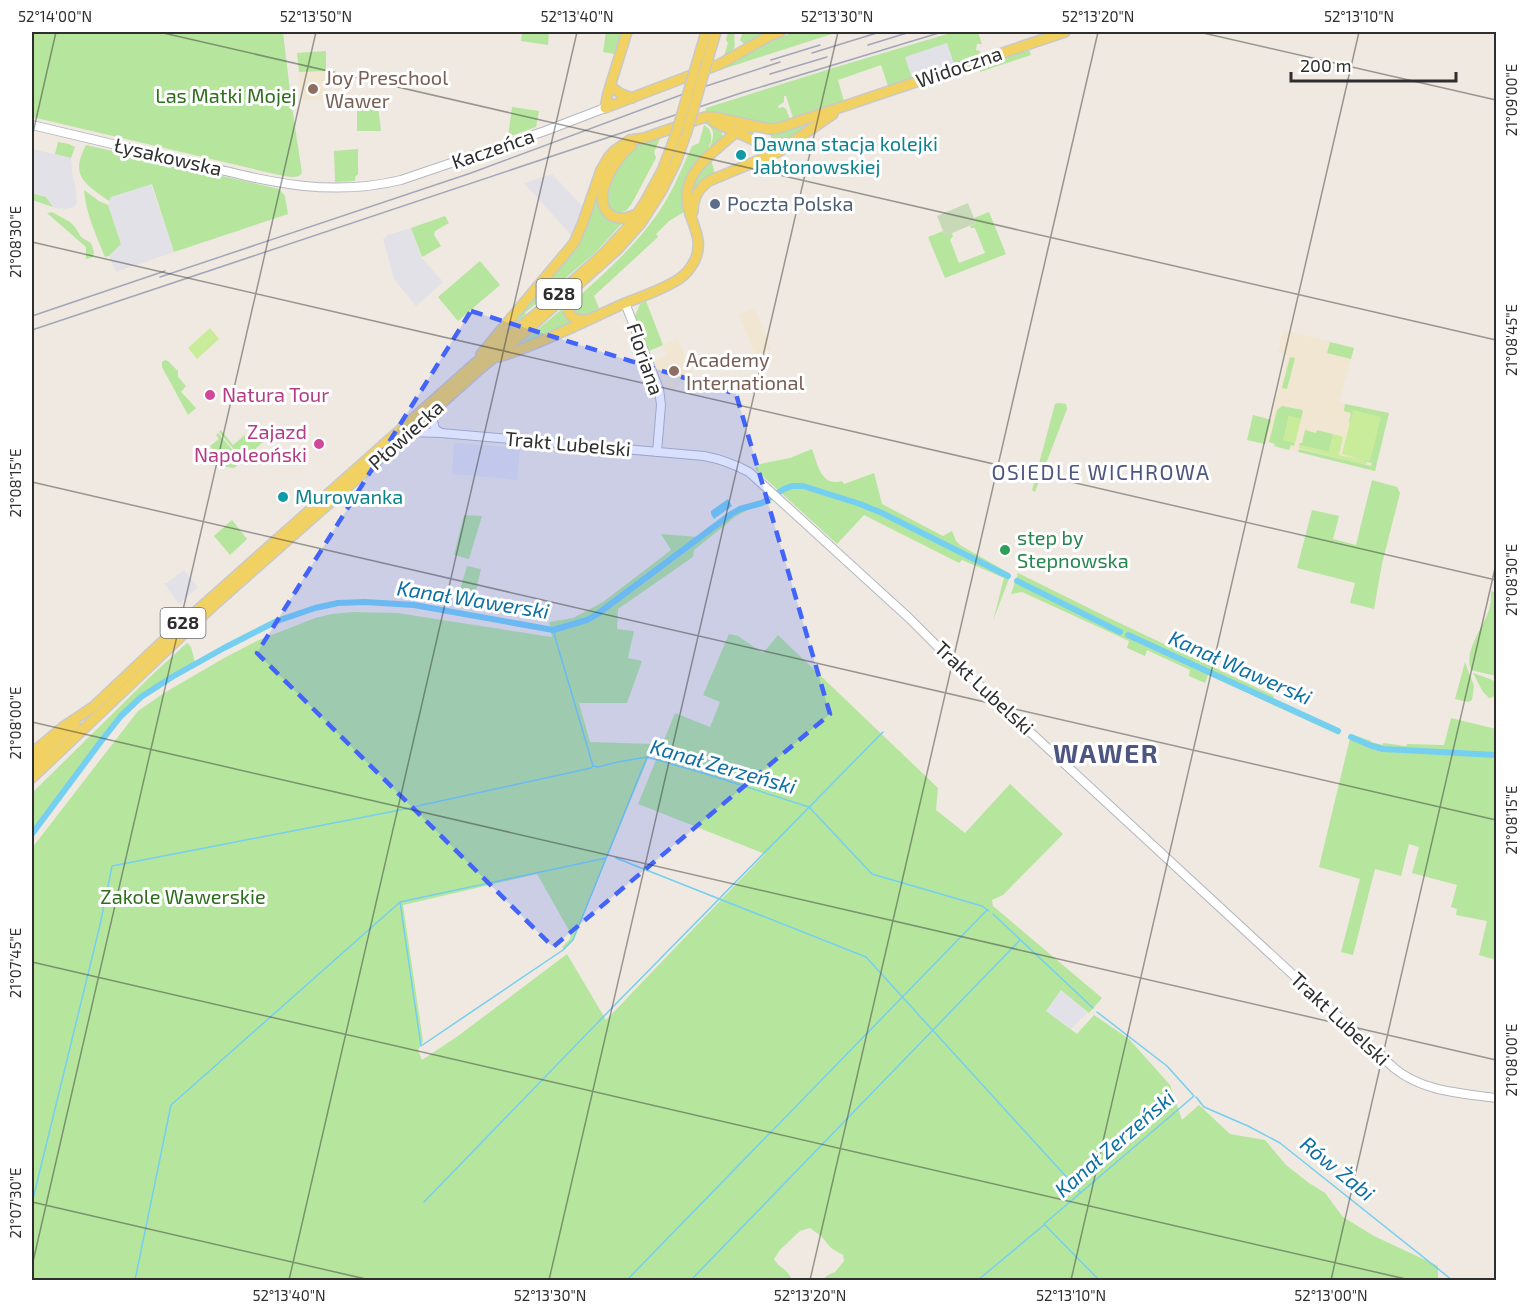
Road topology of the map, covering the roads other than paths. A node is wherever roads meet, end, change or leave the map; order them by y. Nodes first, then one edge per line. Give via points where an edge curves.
1 (627, 32) edge
2 (706, 32) edge
3 (716, 32) edge
4 (780, 32) edge
5 (1065, 32) edge
6 (613, 84) junction
7 (632, 98) junction
8 (852, 103) junction
9 (609, 107) junction
10 (696, 119) junction
11 (720, 124) junction
12 (32, 125) edge
13 (756, 127) junction
14 (737, 132) junction
15 (644, 138) junction
16 (725, 142) junction
17 (791, 142) junction
18 (768, 146) junction
19 (752, 162) junction
20 (305, 186) joint
21 (637, 214) junction
22 (693, 220) junction
23 (569, 294) junction
24 (625, 303) junction
25 (591, 320) junction
26 (491, 360) junction
27 (470, 369) junction
28 (431, 413) junction
29 (410, 432) junction
30 (441, 433) junction
31 (657, 452) junction
32 (93, 707) junction
33 (32, 753) edge
34 (32, 766) edge
35 (43, 767) junction
36 (32, 778) edge
37 (32, 786) edge
38 (1497, 1098) edge

1 - 6 main road
2 - 21 main road, Płowiecka / 628, bridge via 662,171
3 - 23 main road, Płowiecka / 628, bridge via 687,131 667,182 646,216 618,249
4 - 7 main road, Kaczeńca via 727,60
5 - 8 main road, Widoczna
6 - 7 main road via 621,94
6 - 9 main road
7 - 9 main road, Kaczeńca
8 - 13 main road, Widoczna via 779,128
8 - 17 main road, Widoczna
9 - 20 street, Kaczeńca via 401,180 350,188
10 - 11 main road
10 - 13 main road, Widoczna via 714,117
10 - 15 main road
11 - 14 main road
11 - 16 main road
12 - 20 street, Łysakowska
13 - 14 main road, Widoczna
13 - 18 main road via 767,135
14 - 16 main road, Widoczna
14 - 18 main road
15 - 21 main road via 618,159 603,194 604,207 613,217
15 - 27 main road via 630,140 608,158 574,243
16 - 22 main road, Widoczna via 701,162 692,177 688,198
17 - 18 main road, Widoczna
17 - 19 main road, Widoczna
18 - 19 main road
19 - 22 main road, Widoczna via 702,186 695,196
21 - 27 main road, Płowiecka / 628 via 603,254
22 - 24 main road, Widoczna via 699,248 684,275
23 - 25 main road via 571,316
23 - 26 main road, Płowiecka / 628
24 - 25 main road, Widoczna
24 - 31 street, Floriana via 659,389
25 - 26 main road, Widoczna
26 - 28 main road, Płowiecka / 628
27 - 32 main road, Płowiecka / 628
28 - 29 main road, Płowiecka / 628
28 - 30 street via 435,429
29 - 30 street, Trakt Lubelski
29 - 35 main road, Płowiecka / 628 via 205,613
30 - 31 street, Trakt Lubelski
31 - 38 street, Trakt Lubelski via 704,456 749,472 1394,1068 1429,1087
32 - 33 main road, Płowiecka
32 - 34 main road, 628
35 - 36 main road, 628
35 - 37 main road

